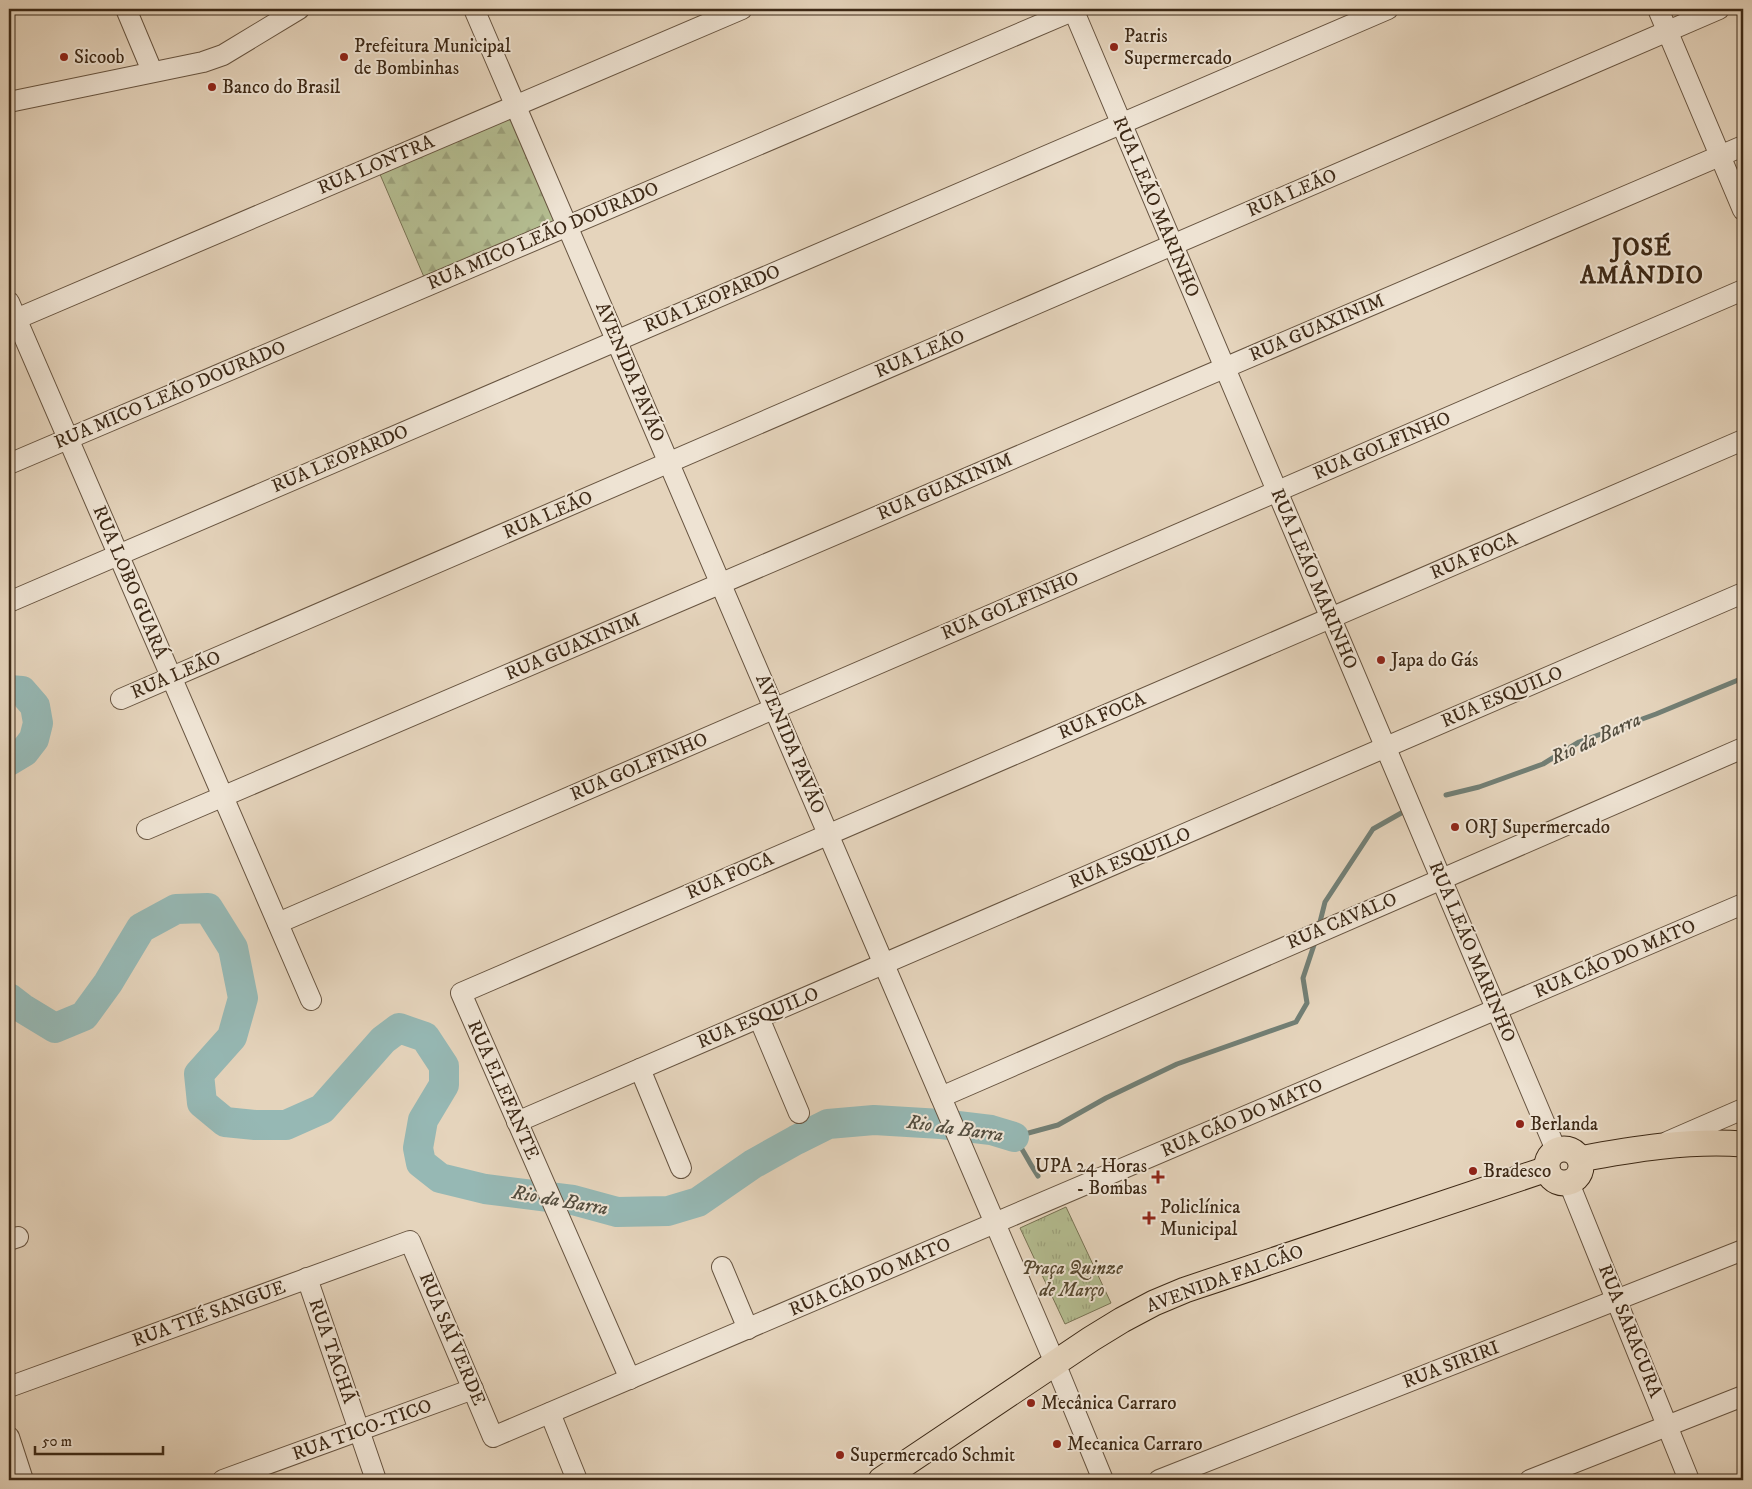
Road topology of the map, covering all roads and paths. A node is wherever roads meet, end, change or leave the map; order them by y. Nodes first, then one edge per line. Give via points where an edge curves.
1 (126, 9) edge
2 (299, 9) edge
3 (474, 9) edge
4 (742, 9) edge
5 (1074, 9) edge
6 (1388, 9) edge
7 (1658, 9) edge
8 (1719, 9) edge
9 (1668, 31) junction
10 (152, 71) junction
11 (10, 99) edge
12 (516, 106) junction
13 (1121, 124) junction
14 (1743, 146) edge
15 (1720, 156) junction
16 (1743, 210) edge
17 (567, 226) junction
18 (1172, 245) junction
19 (1743, 290) edge
20 (11, 314) edge
21 (616, 340) junction
22 (1224, 368) junction
23 (68, 439) junction
24 (1743, 440) edge
25 (669, 462) junction
26 (9, 464) edge
27 (1277, 491) junction
28 (118, 555) junction
29 (721, 583) junction
30 (1743, 593) edge
31 (9, 602) edge
32 (1330, 618) junction
33 (172, 678) junction
34 (121, 699) dead end
35 (774, 708) junction
36 (1385, 748) junction
37 (1743, 748) edge
38 (223, 797) junction
39 (147, 829) dead end
40 (828, 834) junction
41 (1441, 878) junction
42 (1743, 904) edge
43 (278, 923) junction
44 (884, 964) junction
45 (461, 993) joint
46 (311, 1000) dead end
47 (1496, 1010) junction
48 (759, 1018) junction
49 (640, 1069) junction
50 (941, 1097) junction
51 (1743, 1109) edge
52 (799, 1113) dead end
53 (517, 1122) junction
54 (1743, 1144) edge
55 (1653, 1148) junction
56 (1551, 1160) junction
57 (1580, 1160) junction
58 (681, 1168) dead end
59 (1569, 1183) junction
60 (996, 1223) junction
61 (410, 1240) joint
62 (1743, 1250) edge
63 (722, 1267) dead end
64 (307, 1278) junction
65 (1618, 1300) junction
66 (748, 1329) junction
67 (1055, 1363) junction
68 (630, 1379) junction
69 (9, 1387) edge
70 (473, 1389) junction
71 (1743, 1396) edge
72 (550, 1413) junction
73 (1669, 1426) junction
74 (360, 1430) junction
75 (9, 1437) edge
76 (493, 1438) joint
77 (23, 1480) edge
78 (223, 1480) edge
79 (376, 1480) edge
80 (576, 1480) edge
81 (882, 1480) edge
82 (1102, 1480) edge
83 (1159, 1480) edge
84 (1530, 1480) edge
85 (1690, 1480) edge

1 - 10 street
2 - 10 street via 223,55
3 - 12 street, AVENIDA PAVÃO
4 - 12 street, RUA LONTRA
5 - 13 street, RUA LEÃO MARINHO
5 - 17 street, RUA MICO LEÃO DOURADO
6 - 13 street, RUA LEOPARDO
7 - 9 street
8 - 9 street, RUA LEÃO
9 - 15 street
9 - 18 street, RUA LEÃO
10 - 11 street
12 - 17 street, AVENIDA PAVÃO
12 - 20 street, RUA LONTRA
13 - 18 street, RUA LEÃO MARINHO
13 - 21 street, RUA LEOPARDO
14 - 15 street, RUA GUAXINIM
15 - 16 street
15 - 22 street, RUA GUAXINIM
17 - 21 street, AVENIDA PAVÃO
17 - 23 street, RUA MICO LEÃO DOURADO
18 - 22 street, RUA LEÃO MARINHO
18 - 25 street, RUA LEÃO
19 - 27 street, RUA GOLFINHO
20 - 23 street, RUA LOBO GUARÁ
21 - 25 street, AVENIDA PAVÃO
21 - 28 street, RUA LEOPARDO
22 - 27 street, RUA LEÃO MARINHO
22 - 29 street, RUA GUAXINIM
23 - 26 street, RUA MICO LEÃO DOURADO
23 - 28 street, RUA LOBO GUARÁ
24 - 32 street, RUA FOCA
25 - 29 street, AVENIDA PAVÃO
25 - 33 street, RUA LEÃO
27 - 32 street, RUA LEÃO MARINHO
27 - 35 street, RUA GOLFINHO
28 - 31 street, RUA LEOPARDO
28 - 33 street, RUA LOBO GUARÁ
29 - 35 street, AVENIDA PAVÃO
29 - 38 street, RUA GUAXINIM
30 - 36 street, RUA ESQUILO
32 - 36 street, RUA LEÃO MARINHO
32 - 40 street, RUA FOCA
33 - 34 street, RUA LEÃO
33 - 38 street, RUA LOBO GUARÁ
35 - 40 street, AVENIDA PAVÃO
35 - 43 street, RUA GOLFINHO
36 - 41 street, RUA LEÃO MARINHO
36 - 44 street, RUA ESQUILO
37 - 41 street, RUA CAVALO
38 - 39 street, RUA GUAXINIM
38 - 43 street, RUA LOBO GUARÁ
40 - 44 street, AVENIDA PAVÃO
40 - 45 street, RUA FOCA
41 - 47 street, RUA LEÃO MARINHO
41 - 50 street, RUA CAVALO
42 - 47 street, RUA CÃO DO MATO
43 - 46 street, RUA LOBO GUARÁ
44 - 48 street, RUA ESQUILO
44 - 50 street, AVENIDA PAVÃO
45 - 53 street, RUA ELEFANTE
47 - 56 street, RUA LEÃO MARINHO
47 - 60 street, RUA CÃO DO MATO
48 - 49 street, RUA ESQUILO
48 - 52 street
49 - 53 street, RUA ESQUILO
49 - 58 street
50 - 60 street, AVENIDA PAVÃO
51 - 55 street
53 - 68 street, RUA ELEFANTE
54 - 55 main road via 1701,1143
55 - 57 main road
56 - 57 main road via 1562,1148 1573,1151
56 - 59 main road via 1553,1179
56 - 67 main road, AVENIDA FALCÃO via 1185,1290 1122,1320
57 - 59 main road via 1582,1165 1578,1176
59 - 65 street, RUA SARACURA
60 - 66 street, RUA CÃO DO MATO
60 - 67 street, AVENIDA PAVÃO
61 - 64 street, RUA TIÉ SANGUE
61 - 70 street, RUA SAÍ VERDE
62 - 65 street, RUA SIRIRI
63 - 66 street
64 - 69 street, RUA TIÉ SANGUE
64 - 74 street, RUA TACHÃ
65 - 73 street, RUA SARACURA
65 - 83 street, RUA SIRIRI
66 - 68 street, RUA CÃO DO MATO
67 - 81 main road, AVENIDA FALCÃO
67 - 82 street, AVENIDA PAVÃO
68 - 72 street, RUA CÃO DO MATO
70 - 74 street, RUA TICO-TICO
70 - 76 street, RUA SAÍ VERDE
71 - 73 street
72 - 76 street, RUA CÃO DO MATO
72 - 80 street
73 - 84 street
73 - 85 street, RUA SARACURA
74 - 78 street, RUA TICO-TICO
74 - 79 street, RUA TACHÃ
75 - 77 street

